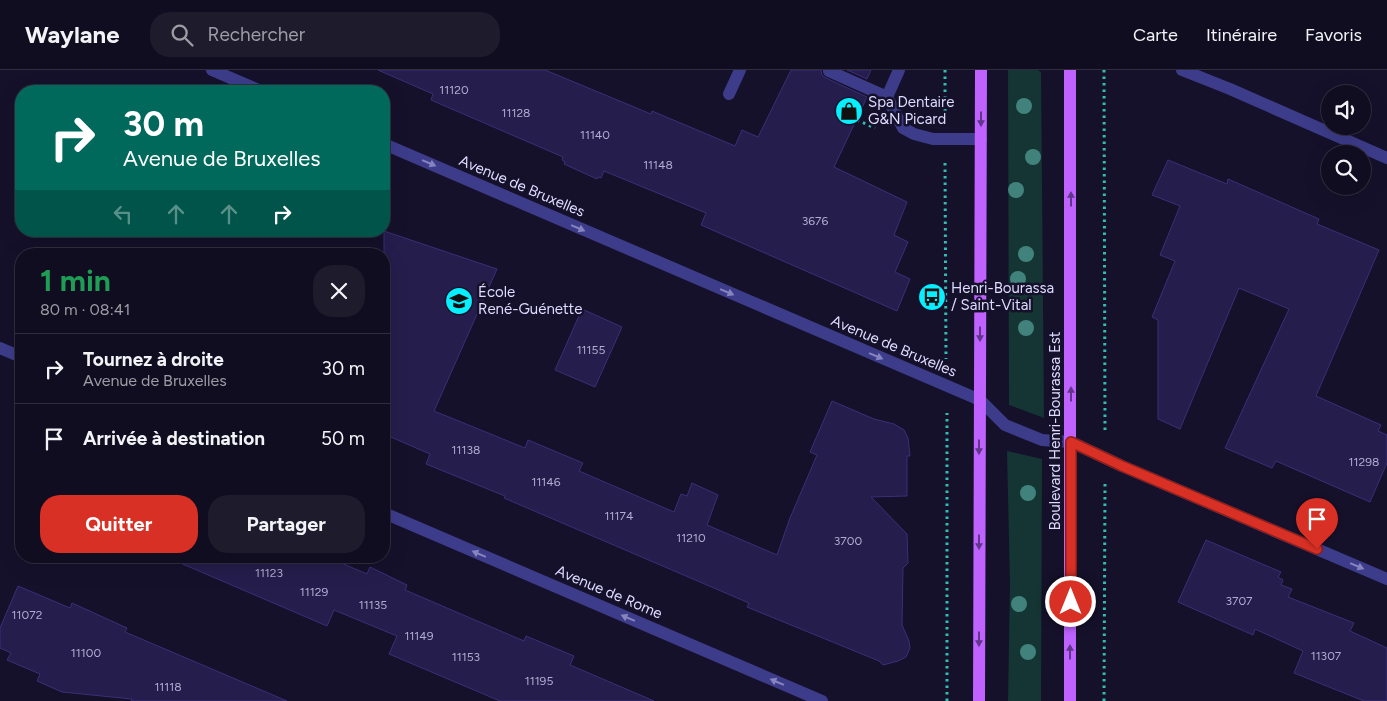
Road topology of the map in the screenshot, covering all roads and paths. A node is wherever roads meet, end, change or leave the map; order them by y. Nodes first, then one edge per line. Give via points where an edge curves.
1 (212, 70) edge
2 (740, 70) edge
3 (899, 70) edge
4 (945, 70) edge
5 (981, 70) edge
6 (1070, 70) edge
7 (1104, 70) edge
8 (1182, 70) edge
9 (829, 71) edge
10 (247, 85) edge
11 (729, 94) dead end
12 (887, 97) junction
13 (945, 106) dead end
14 (980, 139) junction
15 (390, 147) edge
16 (1387, 158) edge
17 (945, 168) dead end
18 (0, 348) edge
19 (946, 349) dead end
20 (15, 354) edge
21 (980, 400) junction
22 (947, 418) dead end
23 (1106, 433) dead end
24 (1071, 442) junction
25 (1105, 510) dead end
26 (390, 516) edge
27 (1387, 579) edge
28 (822, 701) edge
29 (947, 701) edge
30 (979, 701) edge
31 (1070, 701) edge
32 (1104, 701) edge

1 - 10 street
2 - 11 street
3 - 12 street
4 - 13 path
5 -> 14 main road
24 -> 6 main road, Boulevard Henri-Bourassa Est
7 - 23 path
8 - 16 street
9 - 12 street
12 - 14 street via 903,128 914,134 933,139
14 -> 21 main road
15 -> 21 street, Avenue de Bruxelles
17 - 19 path
18 - 20 street
21 - 24 street, Avenue de Bruxelles via 1005,425 1042,440
21 -> 30 main road
22 - 29 path
24 -> 27 street, Avenue de Bruxelles
31 -> 24 main road, Boulevard Henri-Bourassa Est
25 - 32 path
28 -> 26 street, Avenue de Rome

